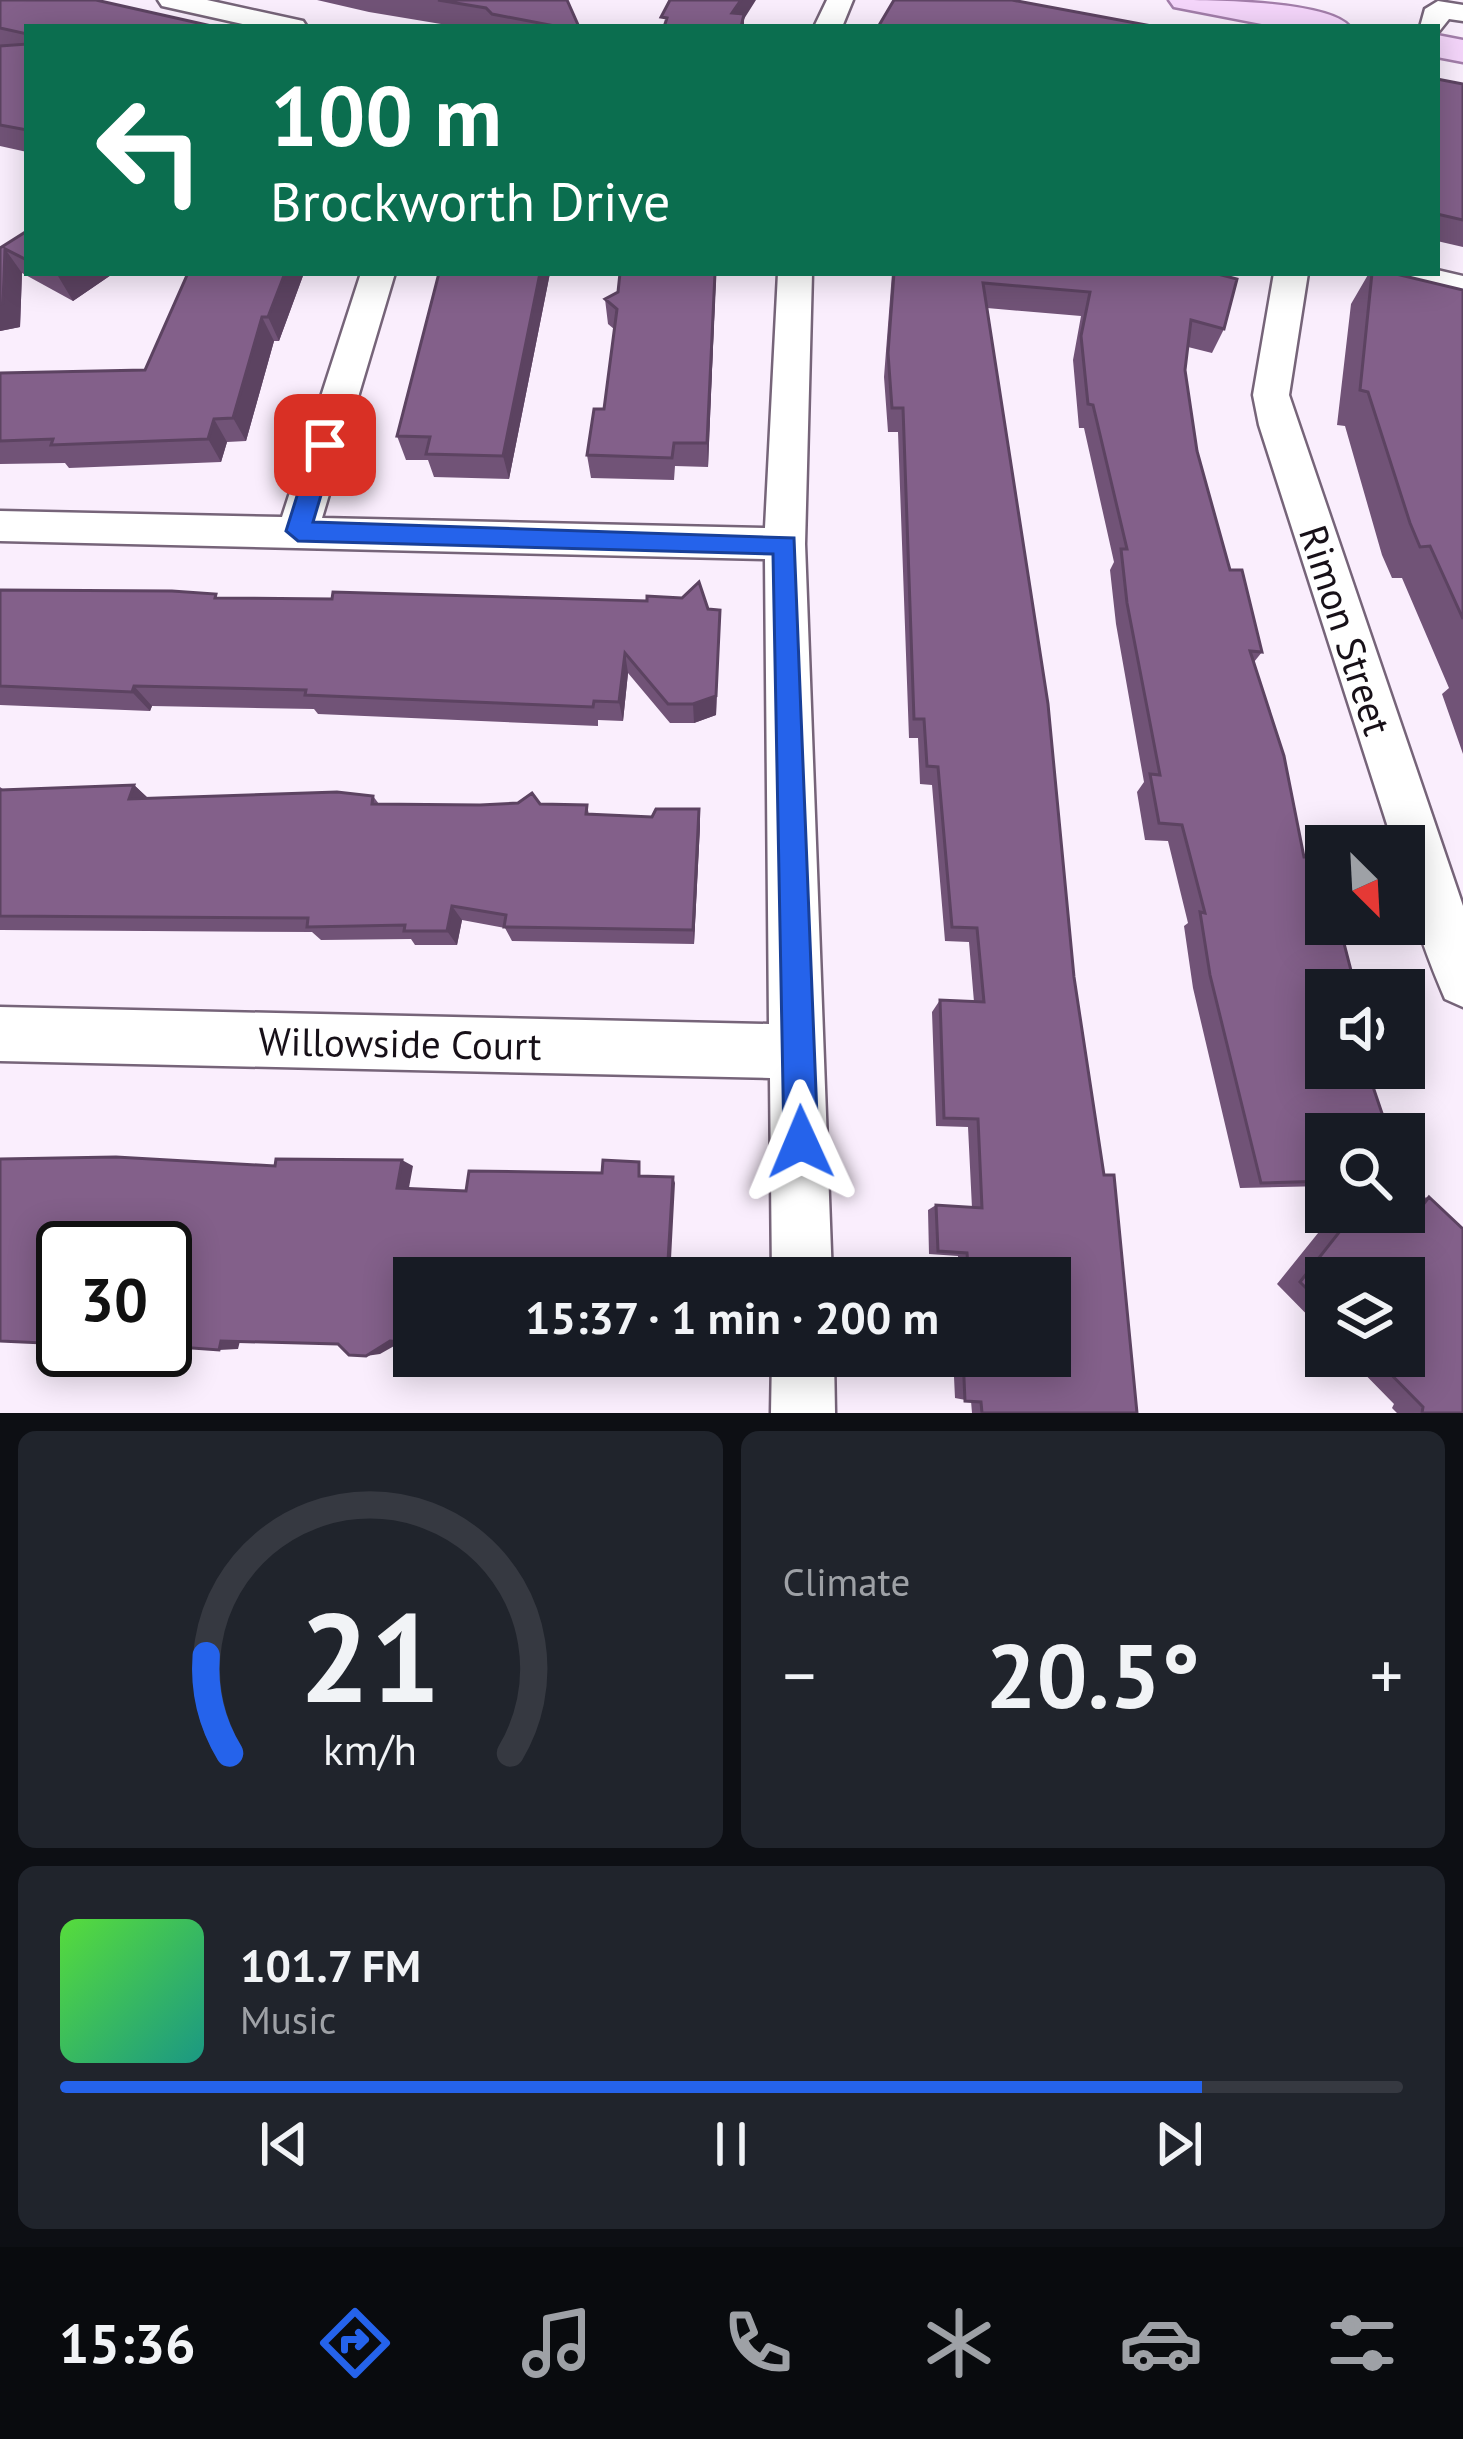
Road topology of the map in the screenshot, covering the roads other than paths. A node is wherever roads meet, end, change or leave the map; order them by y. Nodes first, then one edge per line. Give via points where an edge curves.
1 (171, 0) edge
2 (1186, 0) edge
3 (1463, 14) edge
4 (279, 24) edge
5 (1317, 24) edge
6 (1435, 24) edge
7 (377, 276) edge
8 (795, 276) edge
9 (1291, 276) edge
10 (1414, 276) edge
11 (1463, 287) edge
12 (0, 526) edge
13 (298, 531) junction
14 (785, 544) junction
15 (1463, 981) edge
16 (0, 1034) edge
17 (800, 1052) junction
18 (802, 1257) edge
19 (803, 1377) edge
20 (803, 1413) edge

1 - 4 street
2 - 5 main road
3 - 6 street via 1438,9
7 - 13 street
8 - 14 street
9 - 15 street, Rimon Street via 1271,395 1278,425
10 - 11 street
12 - 13 street
13 - 14 street
14 - 17 street
16 - 17 street, Willowside Court
17 - 18 street
19 - 20 street

